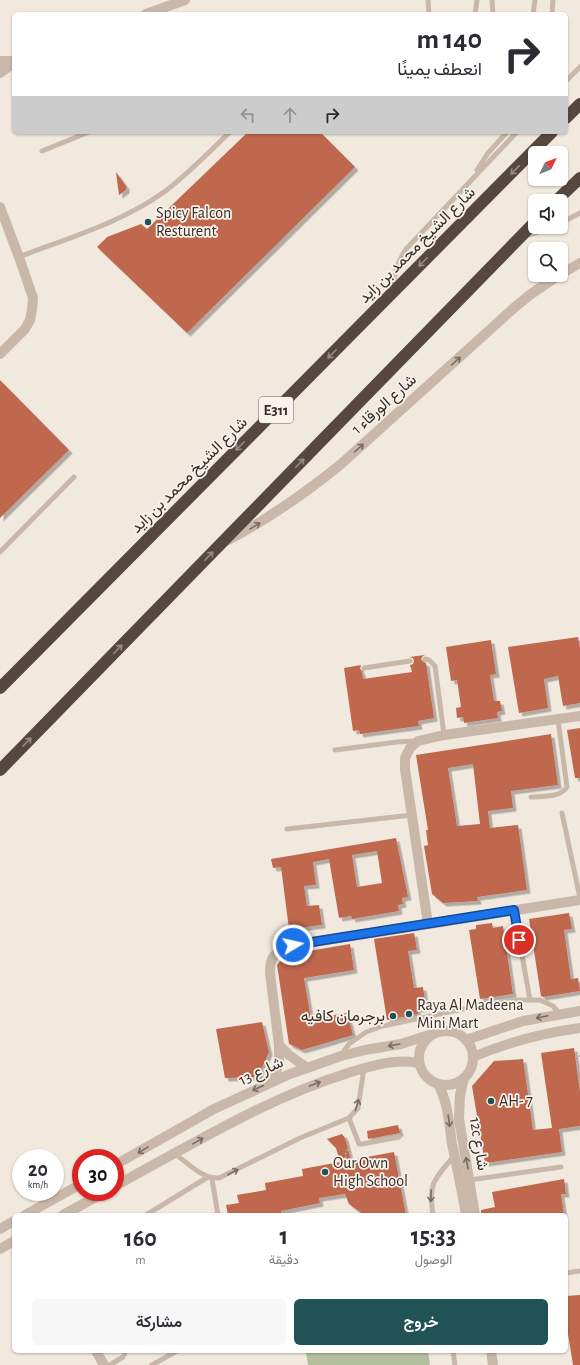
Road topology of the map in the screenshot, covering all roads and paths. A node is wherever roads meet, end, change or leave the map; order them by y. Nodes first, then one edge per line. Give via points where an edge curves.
1 (185, 0) edge
2 (428, 0) edge
3 (477, 0) edge
4 (492, 0) edge
5 (534, 0) edge
6 (553, 0) edge
7 (152, 12) edge
8 (429, 12) edge
9 (475, 12) edge
10 (493, 12) edge
11 (533, 12) edge
12 (552, 12) edge
13 (0, 61) edge
14 (12, 62) edge
15 (12, 64) edge
16 (580, 67) edge
17 (0, 73) edge
18 (568, 80) edge
19 (580, 104) edge
20 (568, 116) edge
21 (85, 134) edge
22 (228, 134) edge
23 (505, 134) edge
24 (515, 134) edge
25 (550, 134) edge
26 (42, 151) dead end
27 (474, 176) junction
28 (580, 178) edge
29 (563, 194) edge
30 (0, 207) edge
31 (580, 213) edge
32 (568, 219) edge
33 (528, 229) edge
34 (531, 234) edge
35 (519, 238) junction
36 (19, 257) junction
37 (580, 263) edge
38 (568, 270) edge
39 (548, 282) edge
40 (394, 292) junction
41 (0, 354) edge
42 (74, 477) dead end
43 (221, 544) junction
44 (0, 552) edge
45 (425, 659) dead end
46 (410, 661) dead end
47 (364, 668) dead end
48 (0, 688) edge
49 (580, 716) edge
50 (558, 720) junction
51 (444, 735) junction
52 (418, 741) junction
53 (335, 750) dead end
54 (0, 770) edge
55 (531, 797) dead end
56 (562, 814) dead end
57 (412, 815) junction
58 (287, 829) dead end
59 (580, 899) edge
60 (514, 910) junction
61 (428, 924) junction
62 (530, 1000) junction
63 (580, 1011) edge
64 (560, 1014) junction
65 (580, 1028) edge
66 (432, 1034) junction
67 (466, 1040) junction
68 (279, 1045) junction
69 (341, 1056) junction
70 (473, 1057) junction
71 (419, 1063) junction
72 (306, 1067) junction
73 (364, 1068) junction
74 (464, 1078) junction
75 (274, 1081) junction
76 (438, 1084) junction
77 (349, 1118) junction
78 (399, 1137) dead end
79 (346, 1138) dead end
80 (175, 1154) junction
81 (454, 1156) junction
82 (124, 1160) edge
83 (347, 1167) dead end
84 (561, 1167) dead end
85 (210, 1178) junction
86 (470, 1180) junction
87 (124, 1181) edge
88 (72, 1189) edge
89 (89, 1201) edge
90 (29, 1213) edge
91 (67, 1213) edge
92 (149, 1213) edge
93 (218, 1213) edge
94 (433, 1213) edge
95 (466, 1213) edge
96 (475, 1213) edge
97 (12, 1222) edge
98 (0, 1229) edge
99 (12, 1243) edge
100 (0, 1249) edge
101 (580, 1271) edge
102 (568, 1274) edge
103 (97, 1353) edge
104 (125, 1353) edge
105 (173, 1353) edge
106 (453, 1353) edge
107 (491, 1353) edge
108 (104, 1365) edge
109 (110, 1365) edge
110 (152, 1365) edge
111 (455, 1365) edge
112 (493, 1365) edge

1 - 7 street
2 - 8 lane
3 - 9 lane
4 - 10 lane
5 - 11 lane
6 - 12 lane
13 - 14 street
15 - 17 street
16 - 18 lane
19 - 20 highway
21 - 26 lane
22 - 36 lane via 179,180 149,202 110,222
23 - 27 lane via 483,160
24 - 27 lane
25 -> 40 highway, شارع الشيخ محمد بن زايد / E311
27 - 40 lane via 407,248 395,269
28 - 29 highway
30 - 36 street
31 - 32 lane
33 - 35 highway
34 - 35 lane
43 -> 35 highway
36 - 41 street via 33,298 30,320 25,329
37 - 38 street, شارع الورقاء 1
43 -> 39 street, شارع الورقاء 1 via 271,516 318,483 531,294
40 -> 48 highway, شارع الشيخ محمد بن زايد / E311
42 - 44 lane
54 -> 43 highway
45 - 51 lane via 434,666
46 - 47 lane
49 - 50 street
50 - 51 street
50 - 55 lane via 566,787 559,794
51 - 52 street
52 - 53 lane
52 - 57 street via 410,748 405,758
56 - 59 lane
57 - 58 lane
57 - 61 street
59 - 60 street
60 - 61 street
60 - 62 lane
61 - 68 street via 293,945 283,947 274,954 270,963 270,973
62 - 64 lane via 547,1002
62 - 69 lane via 471,1007 383,1026 354,1039
63 - 64 street
64 -> 67 street via 523,1021
65 - 70 street via 516,1040
66 - 67 street via 450,1031 462,1035
66 -> 69 street, شارع 13 via 401,1044
66 - 71 street via 421,1047
67 - 70 street
68 - 72 street
68 - 75 street
69 - 72 street, شارع 13
70 - 74 street via 471,1069
71 - 73 street, شارع 13 via 391,1062
71 - 76 street via 428,1078
72 - 75 street, شارع 13
77 -> 73 lane via 358,1108
80 -> 73 street, شارع 13 via 271,1102
74 - 76 street via 452,1084
86 -> 74 street, 12c شارع via 459,1111
75 -> 82 street, شارع 13 via 214,1110
76 -> 81 street, 12c شارع via 444,1097
77 - 78 lane via 359,1144
85 -> 77 lane via 219,1178 300,1138
79 - 83 path via 349,1147 345,1155
80 - 85 lane
80 - 87 street, شارع 13
81 -> 94 lane via 432,1188 430,1197
81 - 95 street, 12c شارع
84 - 86 lane
85 - 92 lane
85 - 93 lane
86 - 96 street, 12c شارع
88 - 90 street
89 - 91 street
97 - 98 street
99 - 100 street
101 - 102 lane
103 - 108 street
104 - 109 lane via 124,1357
105 - 110 lane
106 - 111 lane
107 - 112 street

